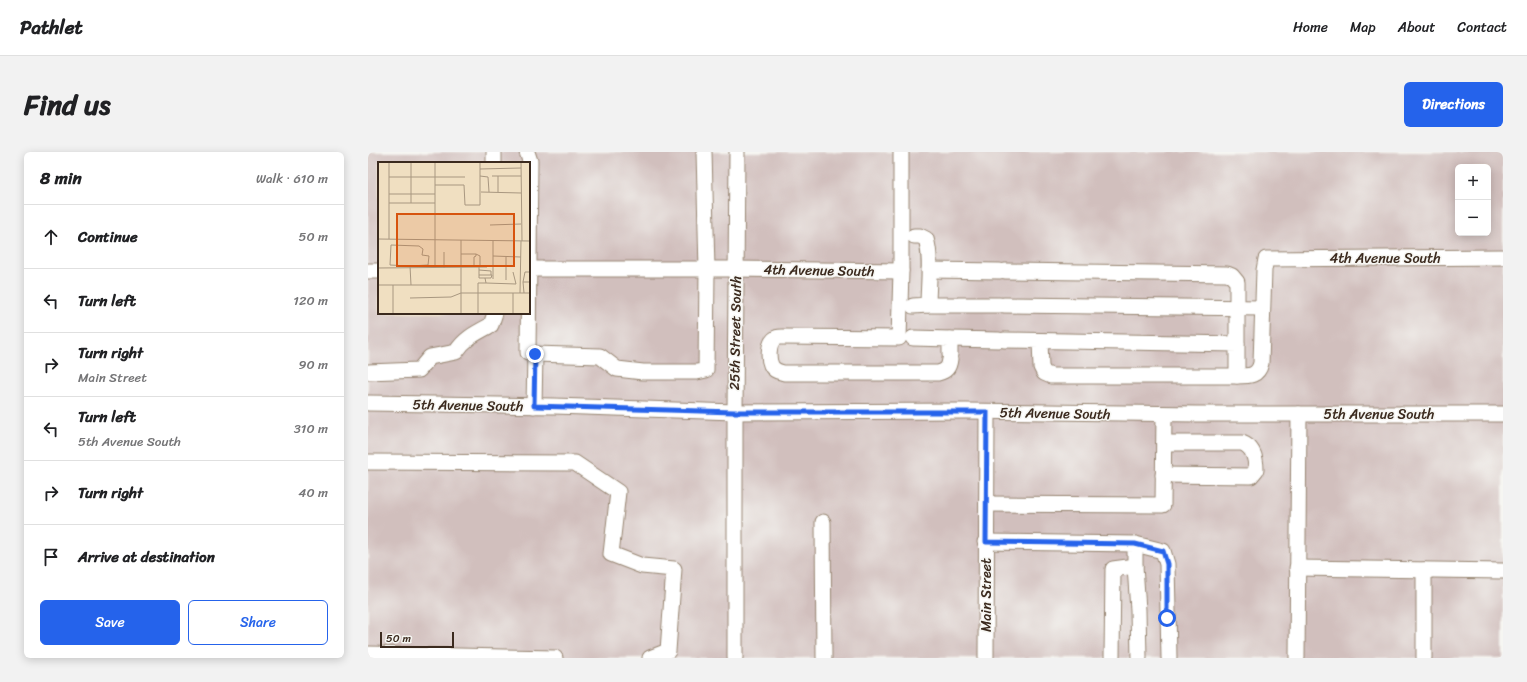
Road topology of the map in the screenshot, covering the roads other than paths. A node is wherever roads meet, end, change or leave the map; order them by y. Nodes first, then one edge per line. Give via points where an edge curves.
1 (527, 152) edge
2 (704, 152) edge
3 (737, 152) edge
4 (901, 152) edge
5 (908, 235) junction
6 (1503, 257) edge
7 (530, 269) edge
8 (707, 269) junction
9 (736, 269) junction
10 (928, 270) junction
11 (901, 271) junction
12 (912, 306) junction
13 (1262, 308) junction
14 (1238, 309) junction
15 (495, 314) edge
16 (529, 314) edge
17 (907, 338) junction
18 (950, 339) junction
19 (1040, 340) junction
20 (1237, 344) junction
21 (535, 354) junction
22 (368, 372) edge
23 (1237, 376) junction
24 (368, 403) edge
25 (534, 406) junction
26 (734, 412) junction
27 (987, 412) junction
28 (1164, 414) junction
29 (1299, 414) junction
30 (1503, 414) edge
31 (1164, 443) junction
32 (368, 462) edge
33 (1163, 475) junction
34 (987, 504) junction
35 (823, 522) dead end
36 (986, 542) junction
37 (1135, 544) junction
38 (1134, 566) junction
39 (1297, 568) junction
40 (1424, 570) junction
41 (1503, 571) edge
42 (368, 654) edge
43 (496, 658) edge
44 (555, 658) edge
45 (650, 658) edge
46 (734, 658) edge
47 (824, 658) edge
48 (986, 658) edge
49 (1112, 658) edge
50 (1139, 658) edge
51 (1169, 658) edge
52 (1297, 658) edge
53 (1424, 658) edge

1 - 7 street via 530,161
2 - 8 street
3 - 9 street, 25th Street South
4 - 5 street
5 - 10 street via 926,239
5 - 11 street
6 - 13 street, 4th Avenue South via 1266,259
7 - 8 street, 4th Avenue South
8 - 9 street, 4th Avenue South
8 - 21 street via 706,370 644,372 617,369 600,356
9 - 11 street, 4th Avenue South
9 - 26 street, 25th Street South
10 - 12 street
10 - 14 street via 1227,274 1237,282
11 - 12 street
12 - 14 street
12 - 17 street
13 - 14 street
13 - 23 street via 1260,370 1254,374
14 - 20 street
15 - 22 street via 491,325 473,334 456,352 430,357 419,370
16 - 21 street via 528,352
17 - 18 street
17 - 18 street via 775,338 770,344 771,365 776,371 784,372 938,373 945,371 949,366
18 - 19 street
19 - 20 street
19 - 23 street via 1041,367 1044,373 1051,376
20 - 23 street
21 - 25 street
24 - 25 street, 5th Avenue South
25 - 26 street, 5th Avenue South
26 - 27 street, 5th Avenue South
26 - 46 street, 25th Street South
27 - 28 street, 5th Avenue South
27 - 34 street, Main Street
28 - 29 street, 5th Avenue South
28 - 31 street
29 - 30 street, 5th Avenue South
29 - 39 street
31 - 33 street
31 - 33 street via 1242,443 1254,456 1256,470 1251,476
32 - 45 street via 575,463 618,492 611,554 642,566 674,569 668,651
33 - 34 street via 1163,505
34 - 36 street, Main Street
35 - 47 street
36 - 37 street
36 - 48 street, Main Street
37 - 38 street
37 - 51 street via 1163,551 1167,564
38 - 49 street via 1113,570
38 - 50 street
39 - 40 street
39 - 52 street
40 - 41 street
40 - 53 street
42 - 43 street
43 - 44 street

